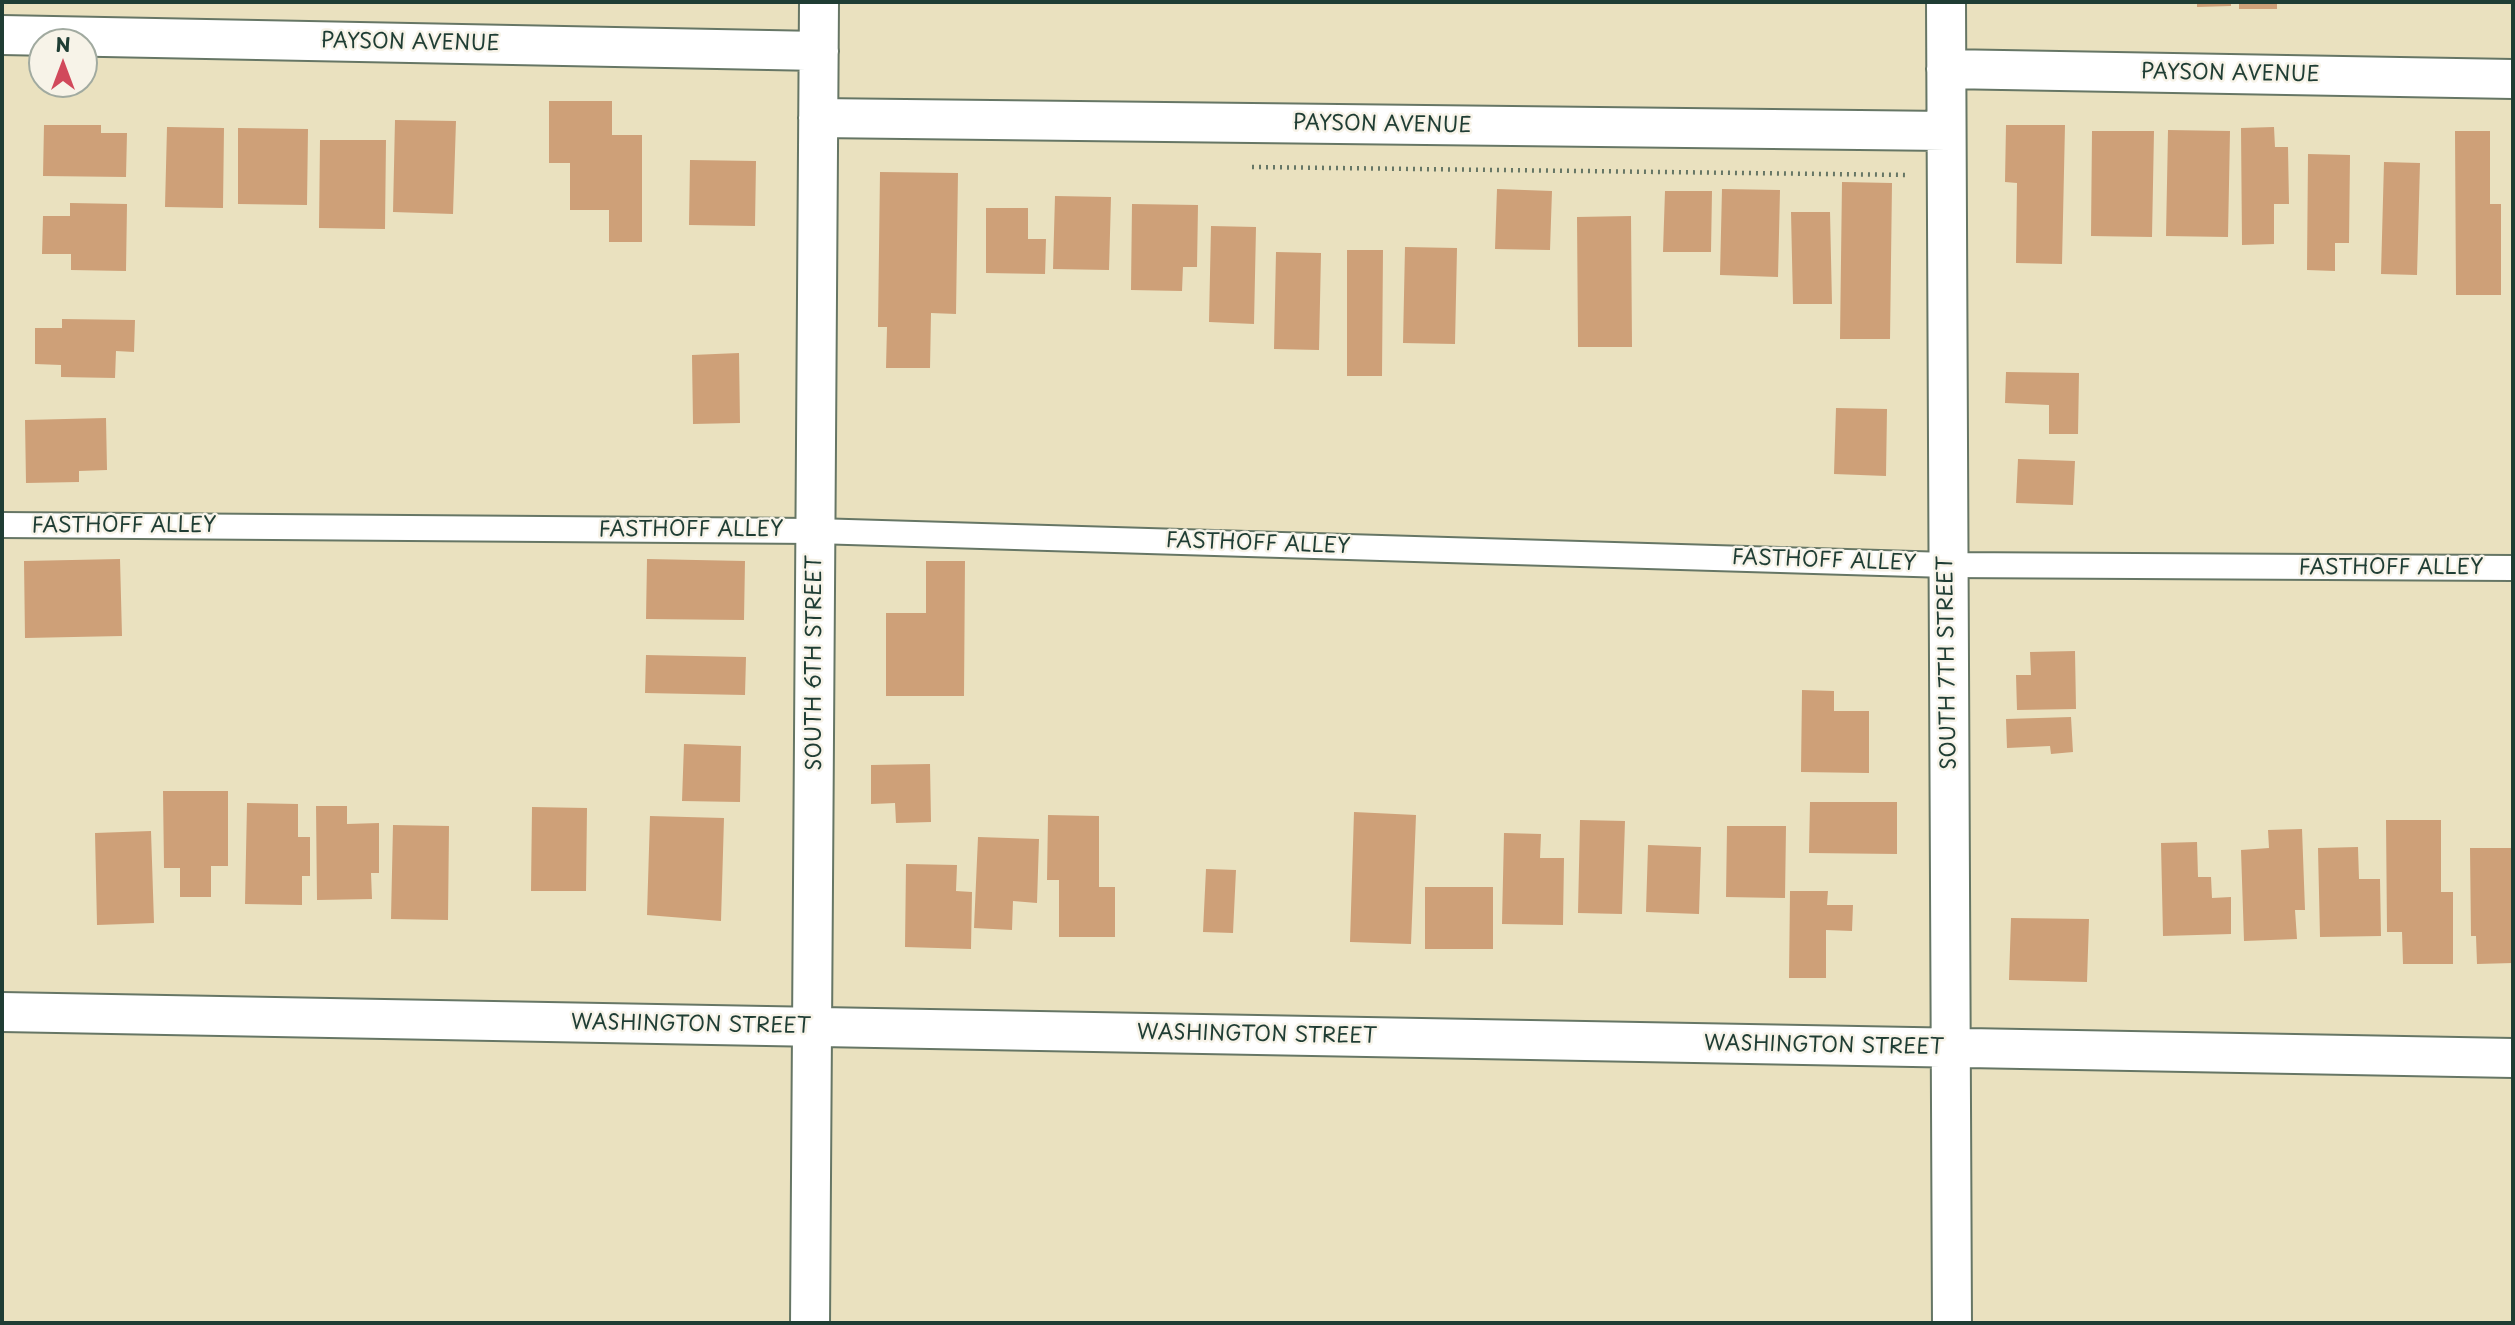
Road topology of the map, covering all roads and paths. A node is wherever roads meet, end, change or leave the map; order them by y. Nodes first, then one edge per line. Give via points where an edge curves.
1 (819, 2) edge
2 (1946, 2) edge
3 (2, 35) edge
4 (818, 51) junction
5 (1946, 69) junction
6 (2513, 79) edge
7 (818, 118) junction
8 (1946, 131) junction
9 (1250, 167) dead end
10 (1946, 175) junction
11 (2, 525) edge
12 (816, 531) junction
13 (1947, 565) junction
14 (2513, 568) edge
15 (2, 1012) edge
16 (812, 1027) junction
17 (1952, 1048) junction
18 (2513, 1058) edge
19 (810, 1323) edge
20 (1952, 1323) edge

1 - 4 street, SOUTH 6TH STREET
2 - 5 street, SOUTH 7TH STREET
3 - 4 street, PAYSON AVENUE
4 - 7 street, SOUTH 6TH STREET
5 - 6 street, PAYSON AVENUE
5 - 8 street, SOUTH 7TH STREET
7 - 8 street, PAYSON AVENUE
7 - 12 street, SOUTH 6TH STREET
8 - 10 street, SOUTH 7TH STREET
9 - 10 path
10 - 13 street, SOUTH 7TH STREET
11 - 12 lane, FASTHOFF ALLEY
12 - 13 lane, FASTHOFF ALLEY
12 - 16 street, SOUTH 6TH STREET
13 - 14 lane, FASTHOFF ALLEY
13 - 17 street, SOUTH 7TH STREET
15 - 16 street, WASHINGTON STREET
16 - 17 street, WASHINGTON STREET
16 - 19 street, SOUTH 6TH STREET
17 - 18 street, WASHINGTON STREET
17 - 20 street, SOUTH 7TH STREET

